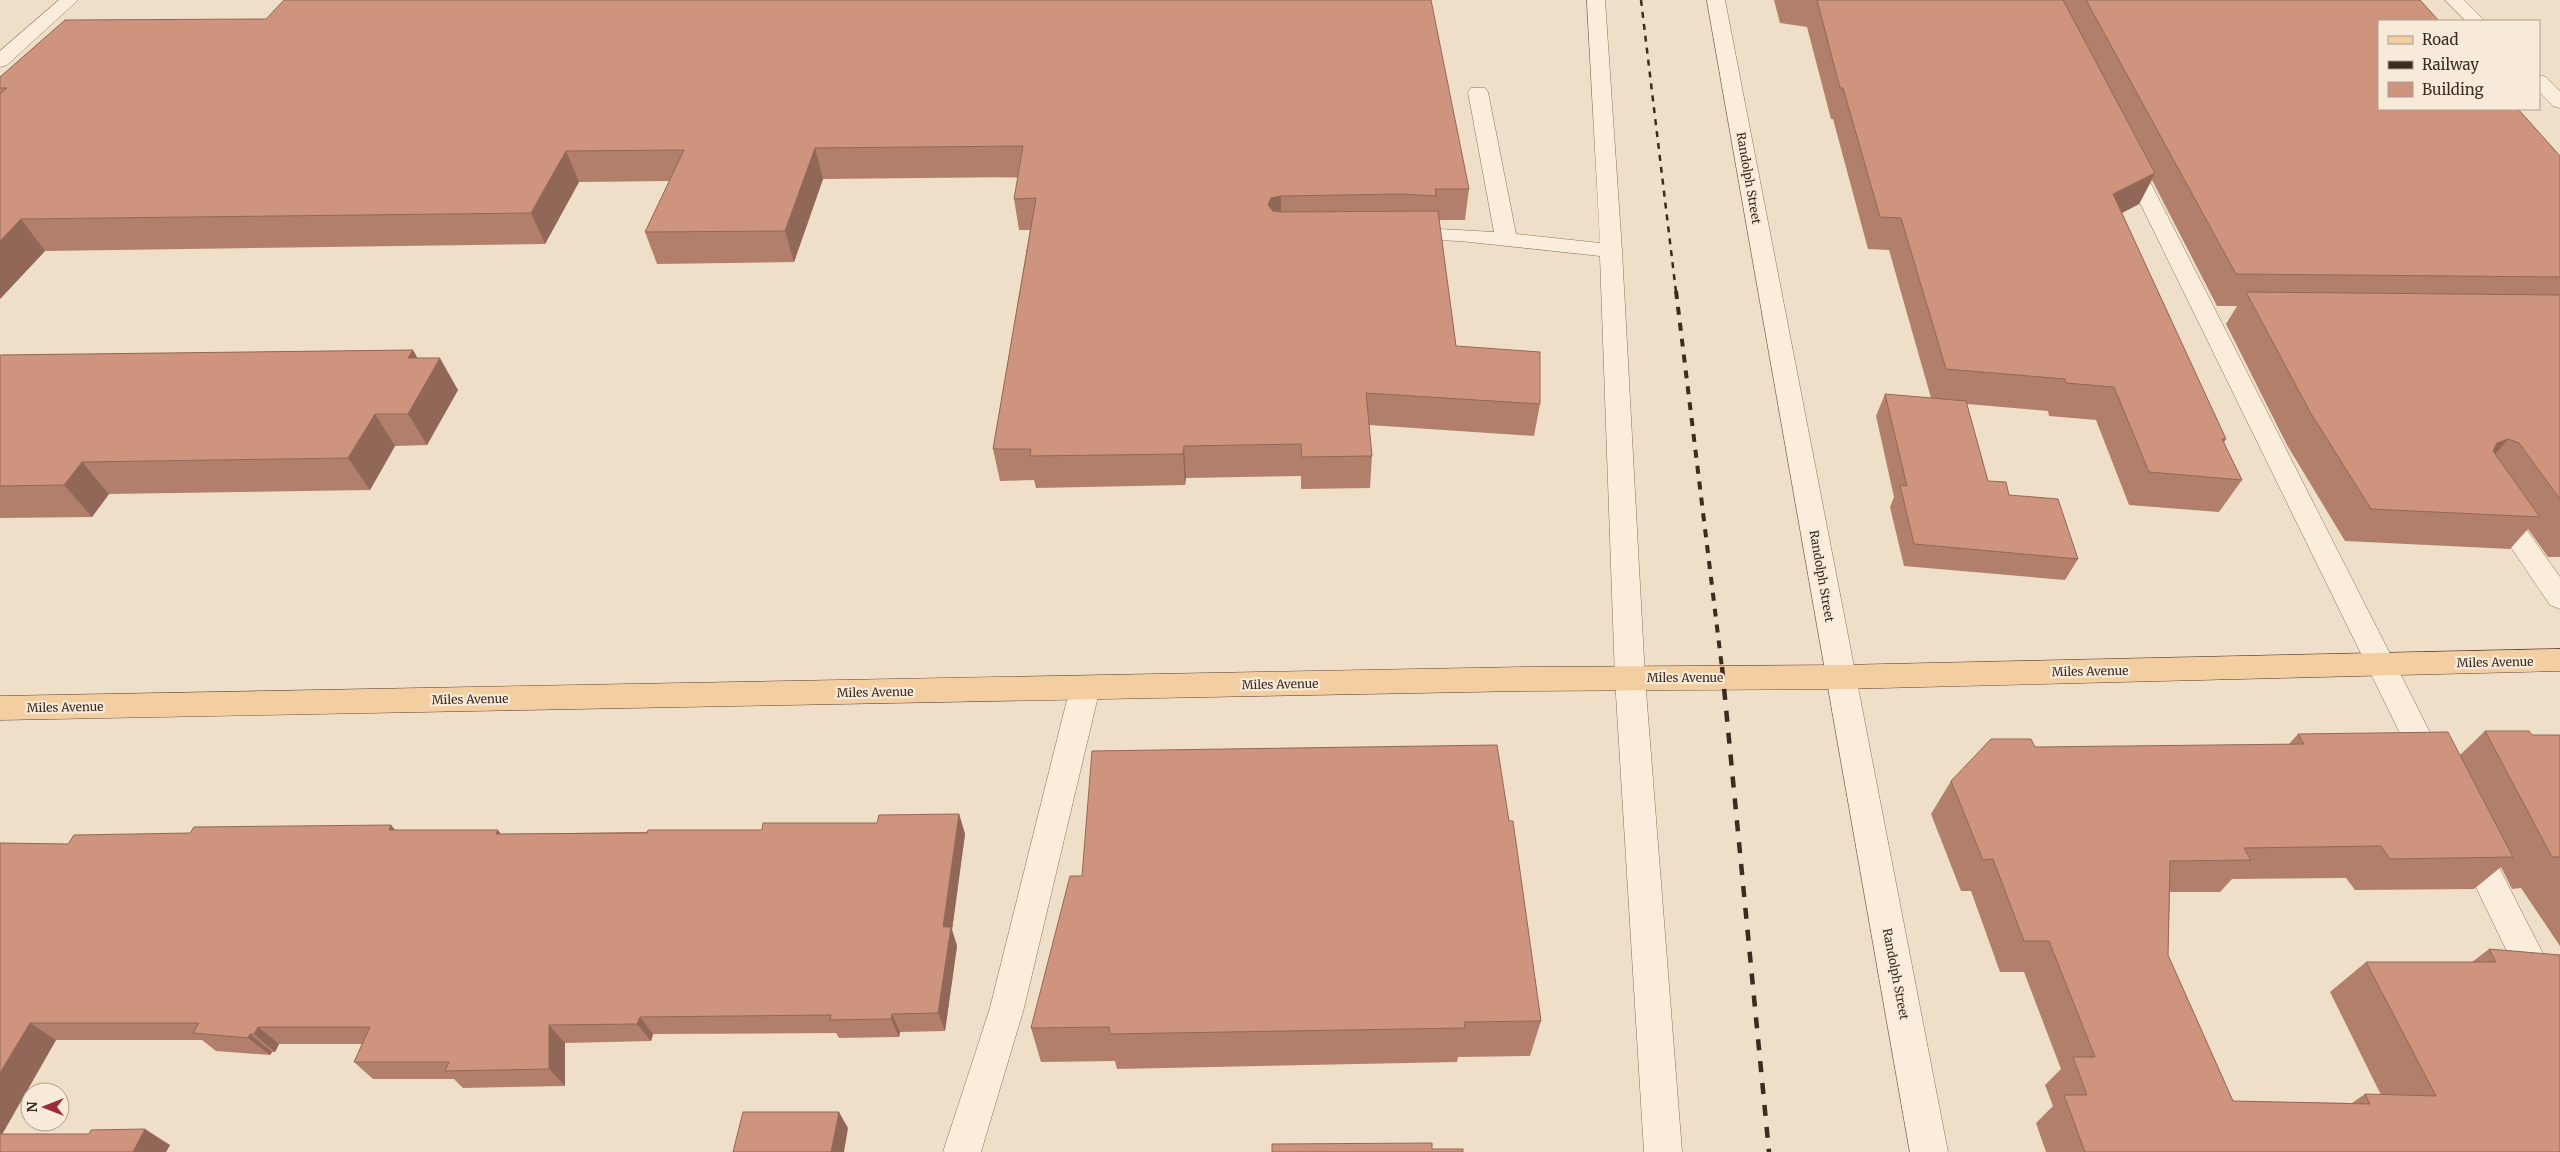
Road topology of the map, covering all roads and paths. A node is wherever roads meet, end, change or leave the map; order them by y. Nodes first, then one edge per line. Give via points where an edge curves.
1 (69, 0) edge
2 (1596, 0) edge
3 (1716, 0) edge
4 (2454, 0) edge
5 (2475, 20) edge
6 (0, 61) edge
7 (2547, 83) edge
8 (1478, 92) dead end
9 (2560, 102) edge
10 (2119, 140) edge
11 (1379, 233) edge
12 (1506, 239) junction
13 (1611, 251) junction
14 (2485, 490) edge
15 (2560, 598) edge
16 (2560, 660) edge
17 (2382, 664) junction
18 (1840, 677) junction
19 (1630, 678) junction
20 (1085, 688) junction
21 (0, 708) edge
22 (2442, 787) edge
23 (2460, 822) edge
24 (2560, 1024) edge
25 (962, 1152) edge
26 (1663, 1152) edge
27 (1929, 1152) edge

1 - 6 street
2 - 13 street
3 - 18 street, Randolph Street
4 - 5 street
7 - 9 street
8 - 12 street
10 - 17 street via 2217,315
11 - 12 street
12 - 13 street
13 - 19 street
14 - 15 street
16 - 17 main road, Miles Avenue
17 - 18 main road, Miles Avenue
17 - 22 street
18 - 19 main road, Miles Avenue
18 - 27 street, Randolph Street
19 - 20 main road, Miles Avenue
19 - 26 street
20 - 21 main road, Miles Avenue
20 - 25 street via 1007,1008
23 - 24 street

